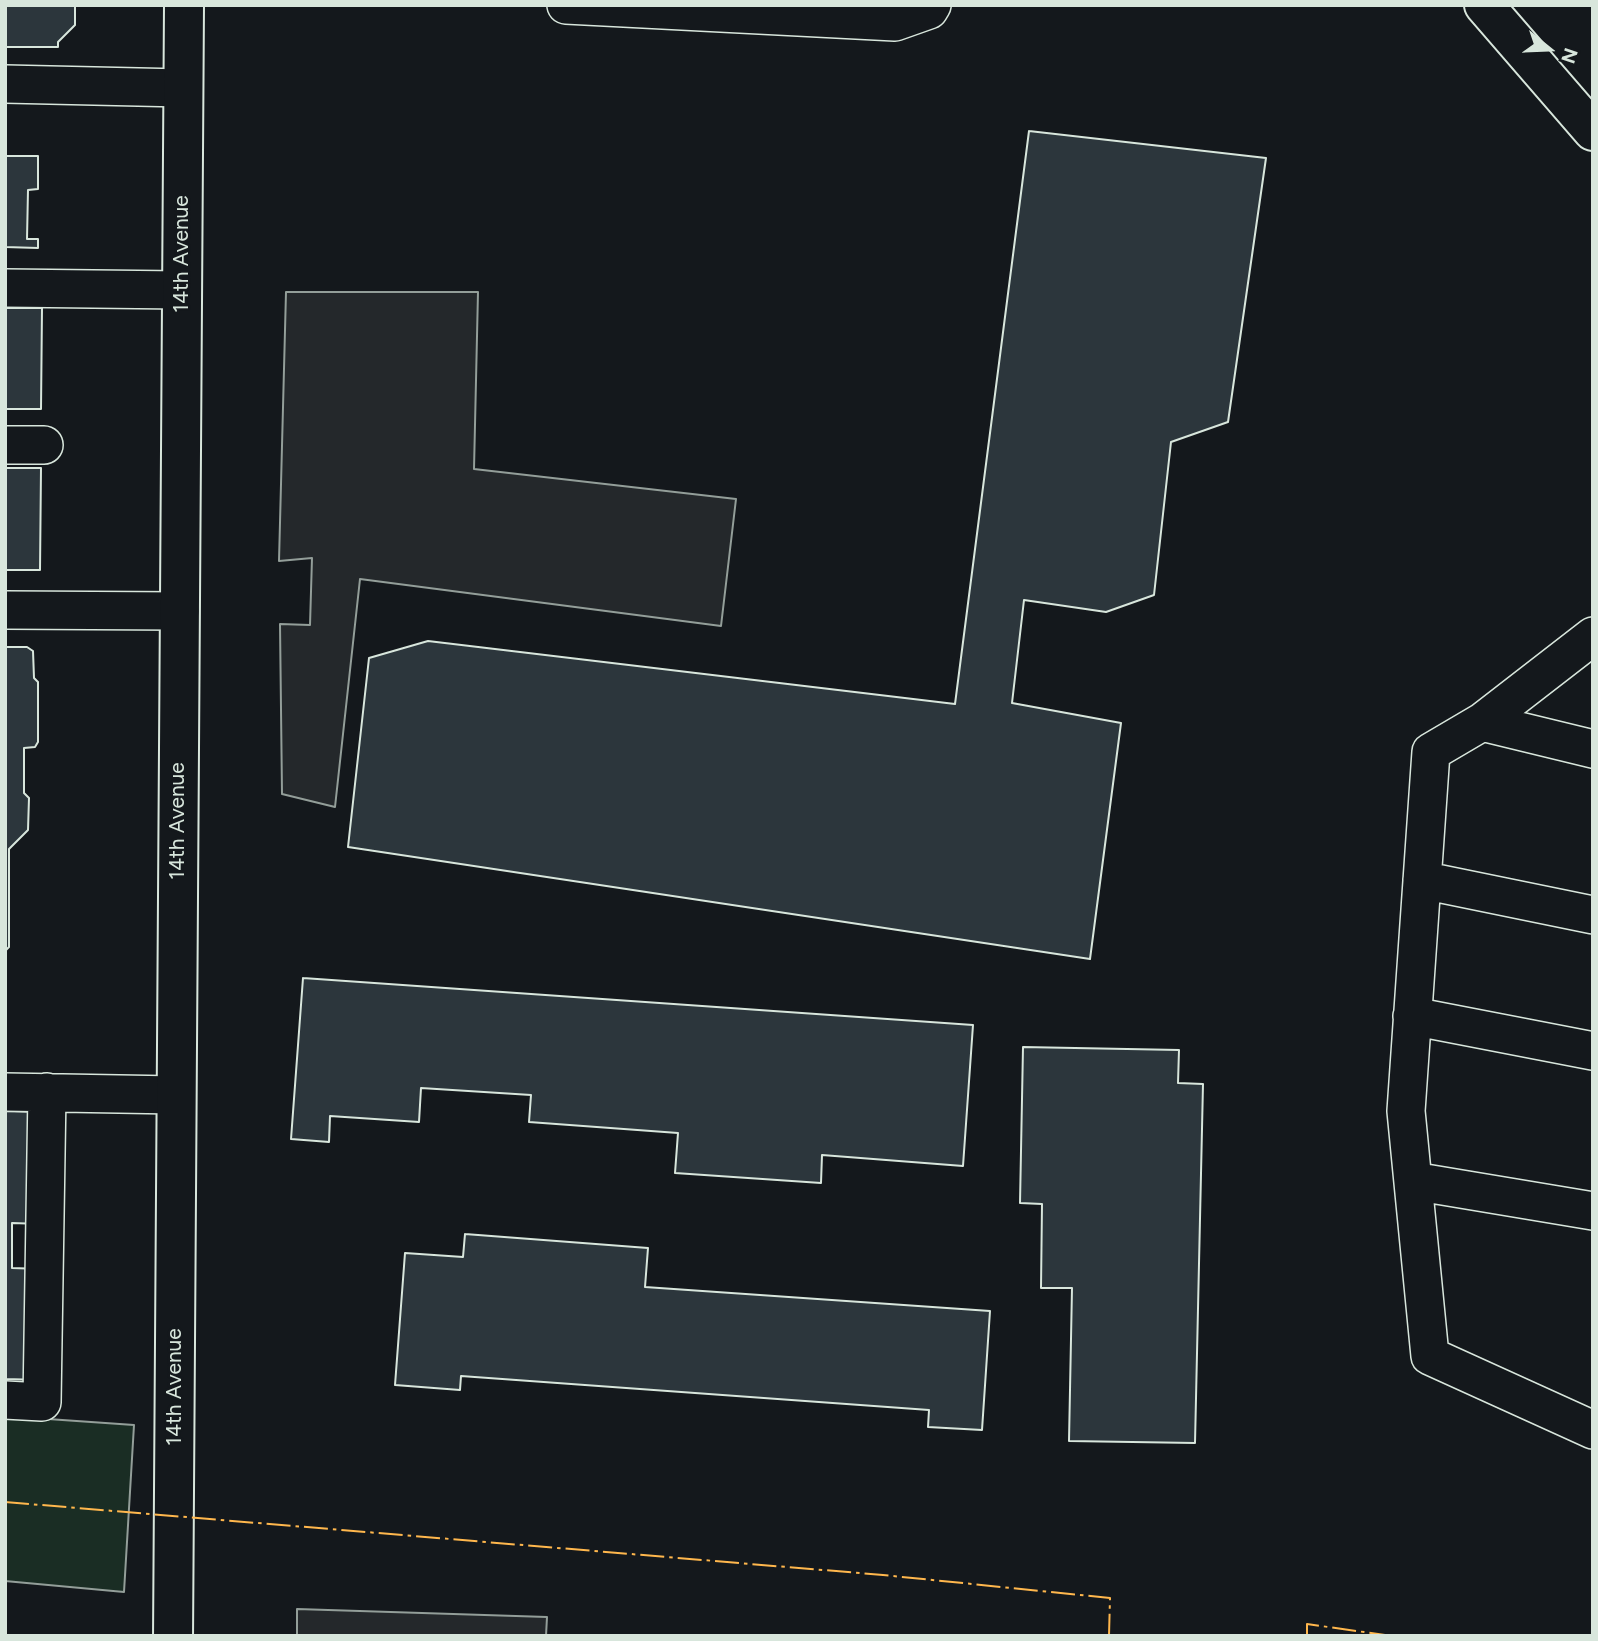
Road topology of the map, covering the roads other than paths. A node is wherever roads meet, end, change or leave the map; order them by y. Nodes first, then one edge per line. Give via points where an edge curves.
1 (184, 5) edge
2 (566, 5) edge
3 (932, 5) edge
4 (1484, 5) edge
5 (5, 84) edge
6 (183, 88) junction
7 (1593, 131) edge
8 (5, 288) edge
9 (182, 290) junction
10 (5, 444) edge
11 (44, 445) dead end
12 (5, 610) edge
13 (180, 611) junction
14 (1593, 636) edge
15 (1482, 722) junction
16 (1593, 748) edge
17 (1422, 880) junction
18 (1593, 915) edge
19 (1412, 1016) junction
20 (1593, 1051) edge
21 (5, 1073) edge
22 (45, 1083) junction
23 (5, 1092) edge
24 (176, 1095) junction
25 (1413, 1181) junction
26 (1593, 1211) edge
27 (5, 1400) edge
28 (1593, 1430) edge
29 (173, 1636) edge

1 - 6 main road, 14th Avenue
2 - 3 lane via 895,22
4 - 7 main road
5 - 6 lane
6 - 9 main road, 14th Avenue
8 - 9 lane
9 - 13 main road, 14th Avenue
10 - 11 lane
12 - 13 lane
13 - 24 main road, 14th Avenue
14 - 15 lane
15 - 16 lane
15 - 17 lane via 1431,752
17 - 18 lane
17 - 19 lane
19 - 20 lane
19 - 25 lane via 1406,1111
21 - 22 lane
22 - 23 lane
22 - 24 lane
22 - 27 lane via 42,1402
24 - 29 main road, 14th Avenue
25 - 26 lane
25 - 28 lane via 1430,1356

